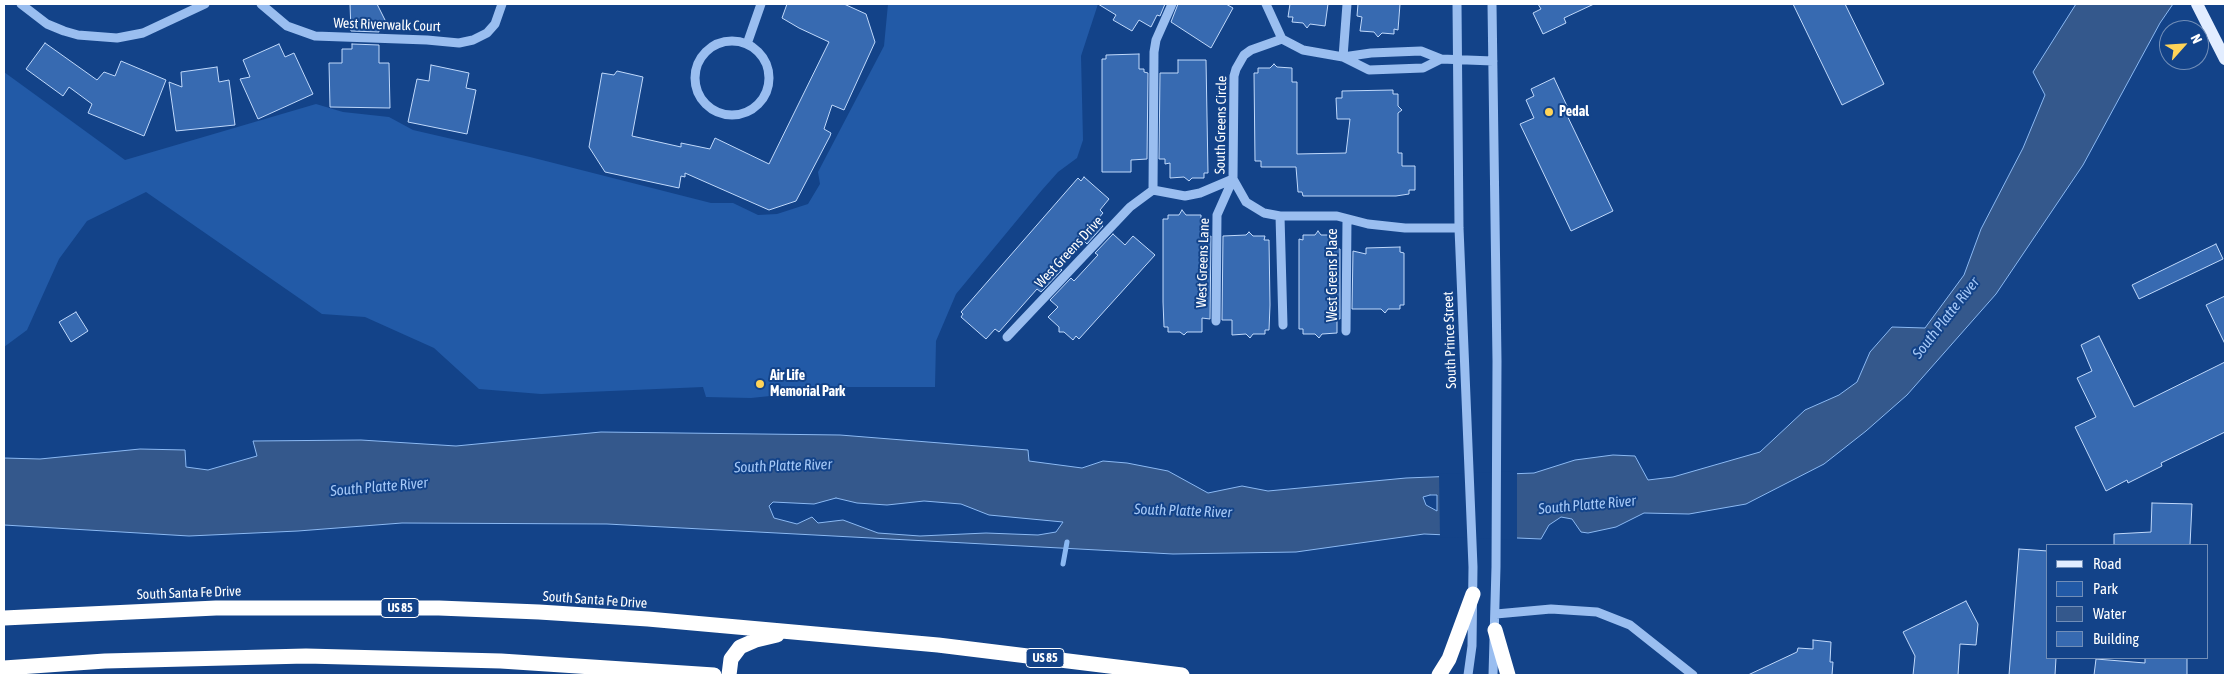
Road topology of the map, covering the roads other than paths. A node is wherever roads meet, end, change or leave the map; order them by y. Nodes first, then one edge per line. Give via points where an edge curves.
1 (21, 4) edge
2 (205, 4) edge
3 (261, 4) edge
4 (502, 4) edge
5 (761, 4) edge
6 (1172, 4) edge
7 (1266, 4) edge
8 (1347, 4) edge
9 (1457, 4) edge
10 (1492, 4) edge
11 (2197, 5) edge
12 (1282, 39) junction
13 (747, 44) junction
14 (1343, 57) junction
15 (1441, 59) junction
16 (2225, 59) edge
17 (1457, 61) junction
18 (1493, 61) junction
19 (1234, 179) junction
20 (1154, 190) junction
21 (1280, 216) junction
22 (1347, 219) junction
23 (1459, 228) junction
24 (1216, 321) dead end
25 (1283, 325) dead end
26 (1346, 331) dead end
27 (1008, 338) dead end
28 (1473, 594) junction
29 (1496, 614) junction
30 (4, 618) edge
31 (1495, 630) junction
32 (796, 632) junction
33 (4, 668) edge
34 (714, 675) edge
35 (729, 675) edge
36 (1182, 675) edge
37 (1439, 675) edge
38 (1468, 675) edge
39 (1493, 675) edge
40 (1508, 675) edge
41 (1693, 675) edge

1 - 2 street via 47,24 64,31 117,38 143,33
3 - 4 street, West Riverwalk Court via 287,26 315,36 459,43 487,33 495,24
5 - 13 street
6 - 20 street via 1154,52
7 - 12 street
8 - 14 street
9 - 17 street, South Prince Street
10 - 18 street
11 - 16 main road
12 - 14 street via 1303,50
12 - 19 street, South Greens Circle via 1251,50 1236,69
13 - 13 street via 758,52 766,65 769,79 766,93 758,105 746,113 718,112 705,104 698,92 695,78 698,64 706,52 718,44 733,41
14 - 15 street via 1421,52
14 - 15 street via 1369,70 1423,68
15 - 17 street
17 - 18 street
17 - 23 street, South Prince Street
18 - 29 street
19 - 20 street via 1185,196
19 - 21 street, South Greens Circle via 1246,202 1254,209
19 - 24 street, West Greens Lane via 1217,215
20 - 27 street, West Greens Drive via 1130,208
21 - 22 street, South Greens Circle via 1337,216
21 - 25 street
22 - 23 street, South Greens Circle via 1405,228
22 - 26 street, West Greens Place
23 - 28 street, South Prince Street
28 - 37 highway via 1449,659
28 - 38 street, South Prince Street
29 - 31 street
29 - 41 street via 1551,609 1597,612 1630,625
30 - 32 highway, South Santa Fe Drive / US 85 via 216,608 439,608 648,619
31 - 39 street
31 - 40 highway
32 - 35 highway via 756,640 740,647 731,659
32 - 36 highway, South Santa Fe Drive / US 85 via 938,645
33 - 34 highway via 105,661 306,656 501,661

